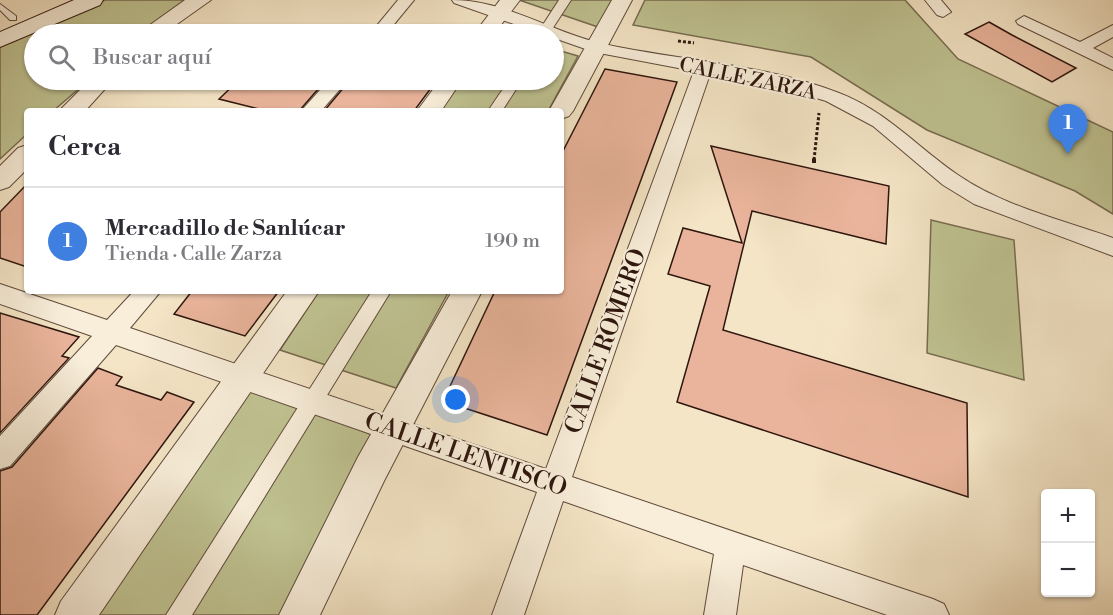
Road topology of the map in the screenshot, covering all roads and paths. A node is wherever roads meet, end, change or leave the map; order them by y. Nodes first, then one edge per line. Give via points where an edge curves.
1 (57, 0) edge
2 (92, 0) edge
3 (201, 0) edge
4 (406, 0) edge
5 (460, 0) edge
6 (565, 0) edge
7 (622, 0) edge
8 (505, 7) edge
9 (4, 16) edge
10 (1024, 21) dead end
11 (37, 24) edge
12 (163, 24) edge
13 (386, 24) edge
14 (492, 24) edge
15 (532, 24) edge
16 (550, 24) edge
17 (24, 30) edge
18 (1113, 30) edge
19 (564, 38) edge
20 (0, 40) edge
21 (594, 47) junction
22 (1081, 48) junction
23 (1113, 65) edge
24 (704, 67) junction
25 (92, 90) edge
26 (330, 90) edge
27 (444, 90) edge
28 (509, 90) edge
29 (833, 97) junction
30 (73, 108) edge
31 (313, 108) edge
32 (431, 108) edge
33 (497, 108) edge
34 (563, 108) edge
35 (24, 157) edge
36 (814, 164) dead end
37 (0, 181) edge
38 (1113, 247) edge
39 (0, 294) edge
40 (146, 294) edge
41 (302, 294) edge
42 (380, 294) edge
43 (465, 294) edge
44 (112, 332) junction
45 (244, 378) junction
46 (313, 402) junction
47 (394, 430) junction
48 (0, 456) edge
49 (554, 484) junction
50 (731, 546) junction
51 (926, 614) edge
52 (75, 615) edge
53 (178, 615) edge
54 (299, 615) edge
55 (508, 615) edge
56 (720, 615) edge

1 - 9 main road
2 - 11 main road
3 - 12 street
4 - 13 street
5 - 8 street, CALLE ZARZA
6 - 16 street
7 - 21 street
8 - 14 street
8 - 15 street, CALLE ZARZA
10 - 22 street
17 - 20 main road
18 - 22 street
19 - 21 street, CALLE ZARZA
21 - 24 street, CALLE ZARZA
21 - 34 street
22 - 23 street
24 - 29 street, CALLE ZARZA
24 - 49 street, CALLE ROMERO
25 - 30 street
26 - 31 street
27 - 32 street
28 - 33 street
29 - 36 path via 819,111
29 - 38 street, CALLE ZARZA via 880,122 950,180 981,199
35 - 37 street
39 - 44 street, CALLE LENTISCO
40 - 44 street
41 - 45 street
42 - 46 street
43 - 47 street
44 - 45 street, CALLE LENTISCO
44 - 48 street
45 - 46 street, CALLE LENTISCO
45 - 52 street
46 - 47 street, CALLE LENTISCO
46 - 53 street
47 - 49 street, CALLE LENTISCO
47 - 54 street
49 - 50 street, CALLE LENTISCO
49 - 55 street, CALLE ROMERO
50 - 51 street, CALLE LENTISCO
50 - 56 street

